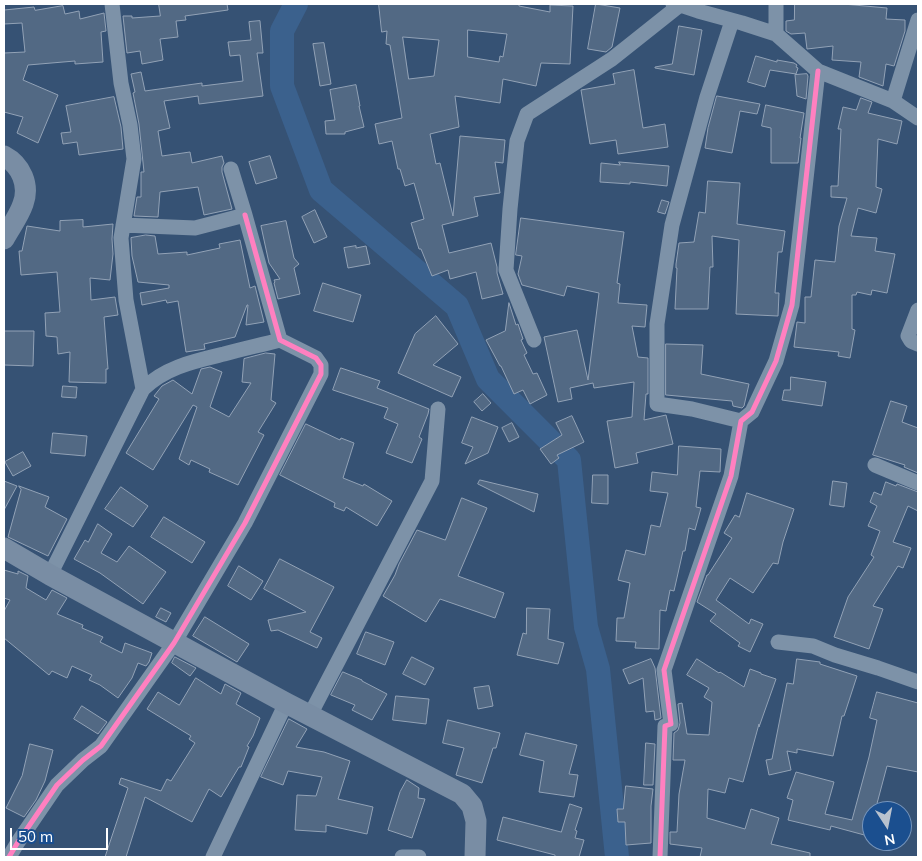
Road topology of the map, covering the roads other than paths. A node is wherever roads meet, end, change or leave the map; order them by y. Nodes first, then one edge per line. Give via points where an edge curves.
1 (112, 4) edge
2 (677, 4) edge
3 (776, 4) edge
4 (918, 20) edge
5 (732, 21) junction
6 (776, 34) junction
7 (818, 71) junction
8 (892, 101) junction
9 (918, 118) edge
10 (4, 156) edge
11 (231, 169) dead end
12 (245, 215) junction
13 (123, 225) junction
14 (4, 239) edge
15 (918, 310) edge
16 (280, 340) junction
17 (534, 340) dead end
18 (918, 344) edge
19 (145, 383) junction
20 (438, 409) dead end
21 (741, 420) junction
22 (875, 465) dead end
23 (918, 483) edge
24 (4, 548) edge
25 (50, 576) junction
26 (778, 642) dead end
27 (174, 643) junction
28 (918, 682) edge
29 (286, 703) junction
30 (310, 715) junction
31 (9, 857) edge
32 (213, 857) edge
33 (402, 857) edge
34 (419, 857) edge
35 (474, 857) edge
36 (660, 857) edge

1 - 13 street via 134,159
2 - 5 street
2 - 17 street via 612,59 527,114 517,142 506,270
3 - 6 street
4 - 8 street
5 - 6 street
5 - 21 street via 672,224 657,324 657,404
6 - 7 street
7 - 8 street
7 - 21 street via 792,305 776,361 752,412
8 - 9 street
10 - 14 street via 21,172 26,193
11 - 12 street
12 - 13 street via 195,228
12 - 16 street
13 - 19 street via 121,238 126,300
15 - 18 street via 908,336
16 - 19 street via 188,363
16 - 27 street via 316,358 321,365 321,374 245,523
19 - 25 street
20 - 30 street via 432,482
21 - 36 street via 731,476 664,670 672,724 665,726
22 - 23 street
24 - 25 street
25 - 27 street
26 - 28 street via 813,646
27 - 29 street
27 - 31 street via 101,746 57,785
29 - 30 street
29 - 32 street
30 - 35 street via 462,794 472,806 476,821
33 - 34 street

